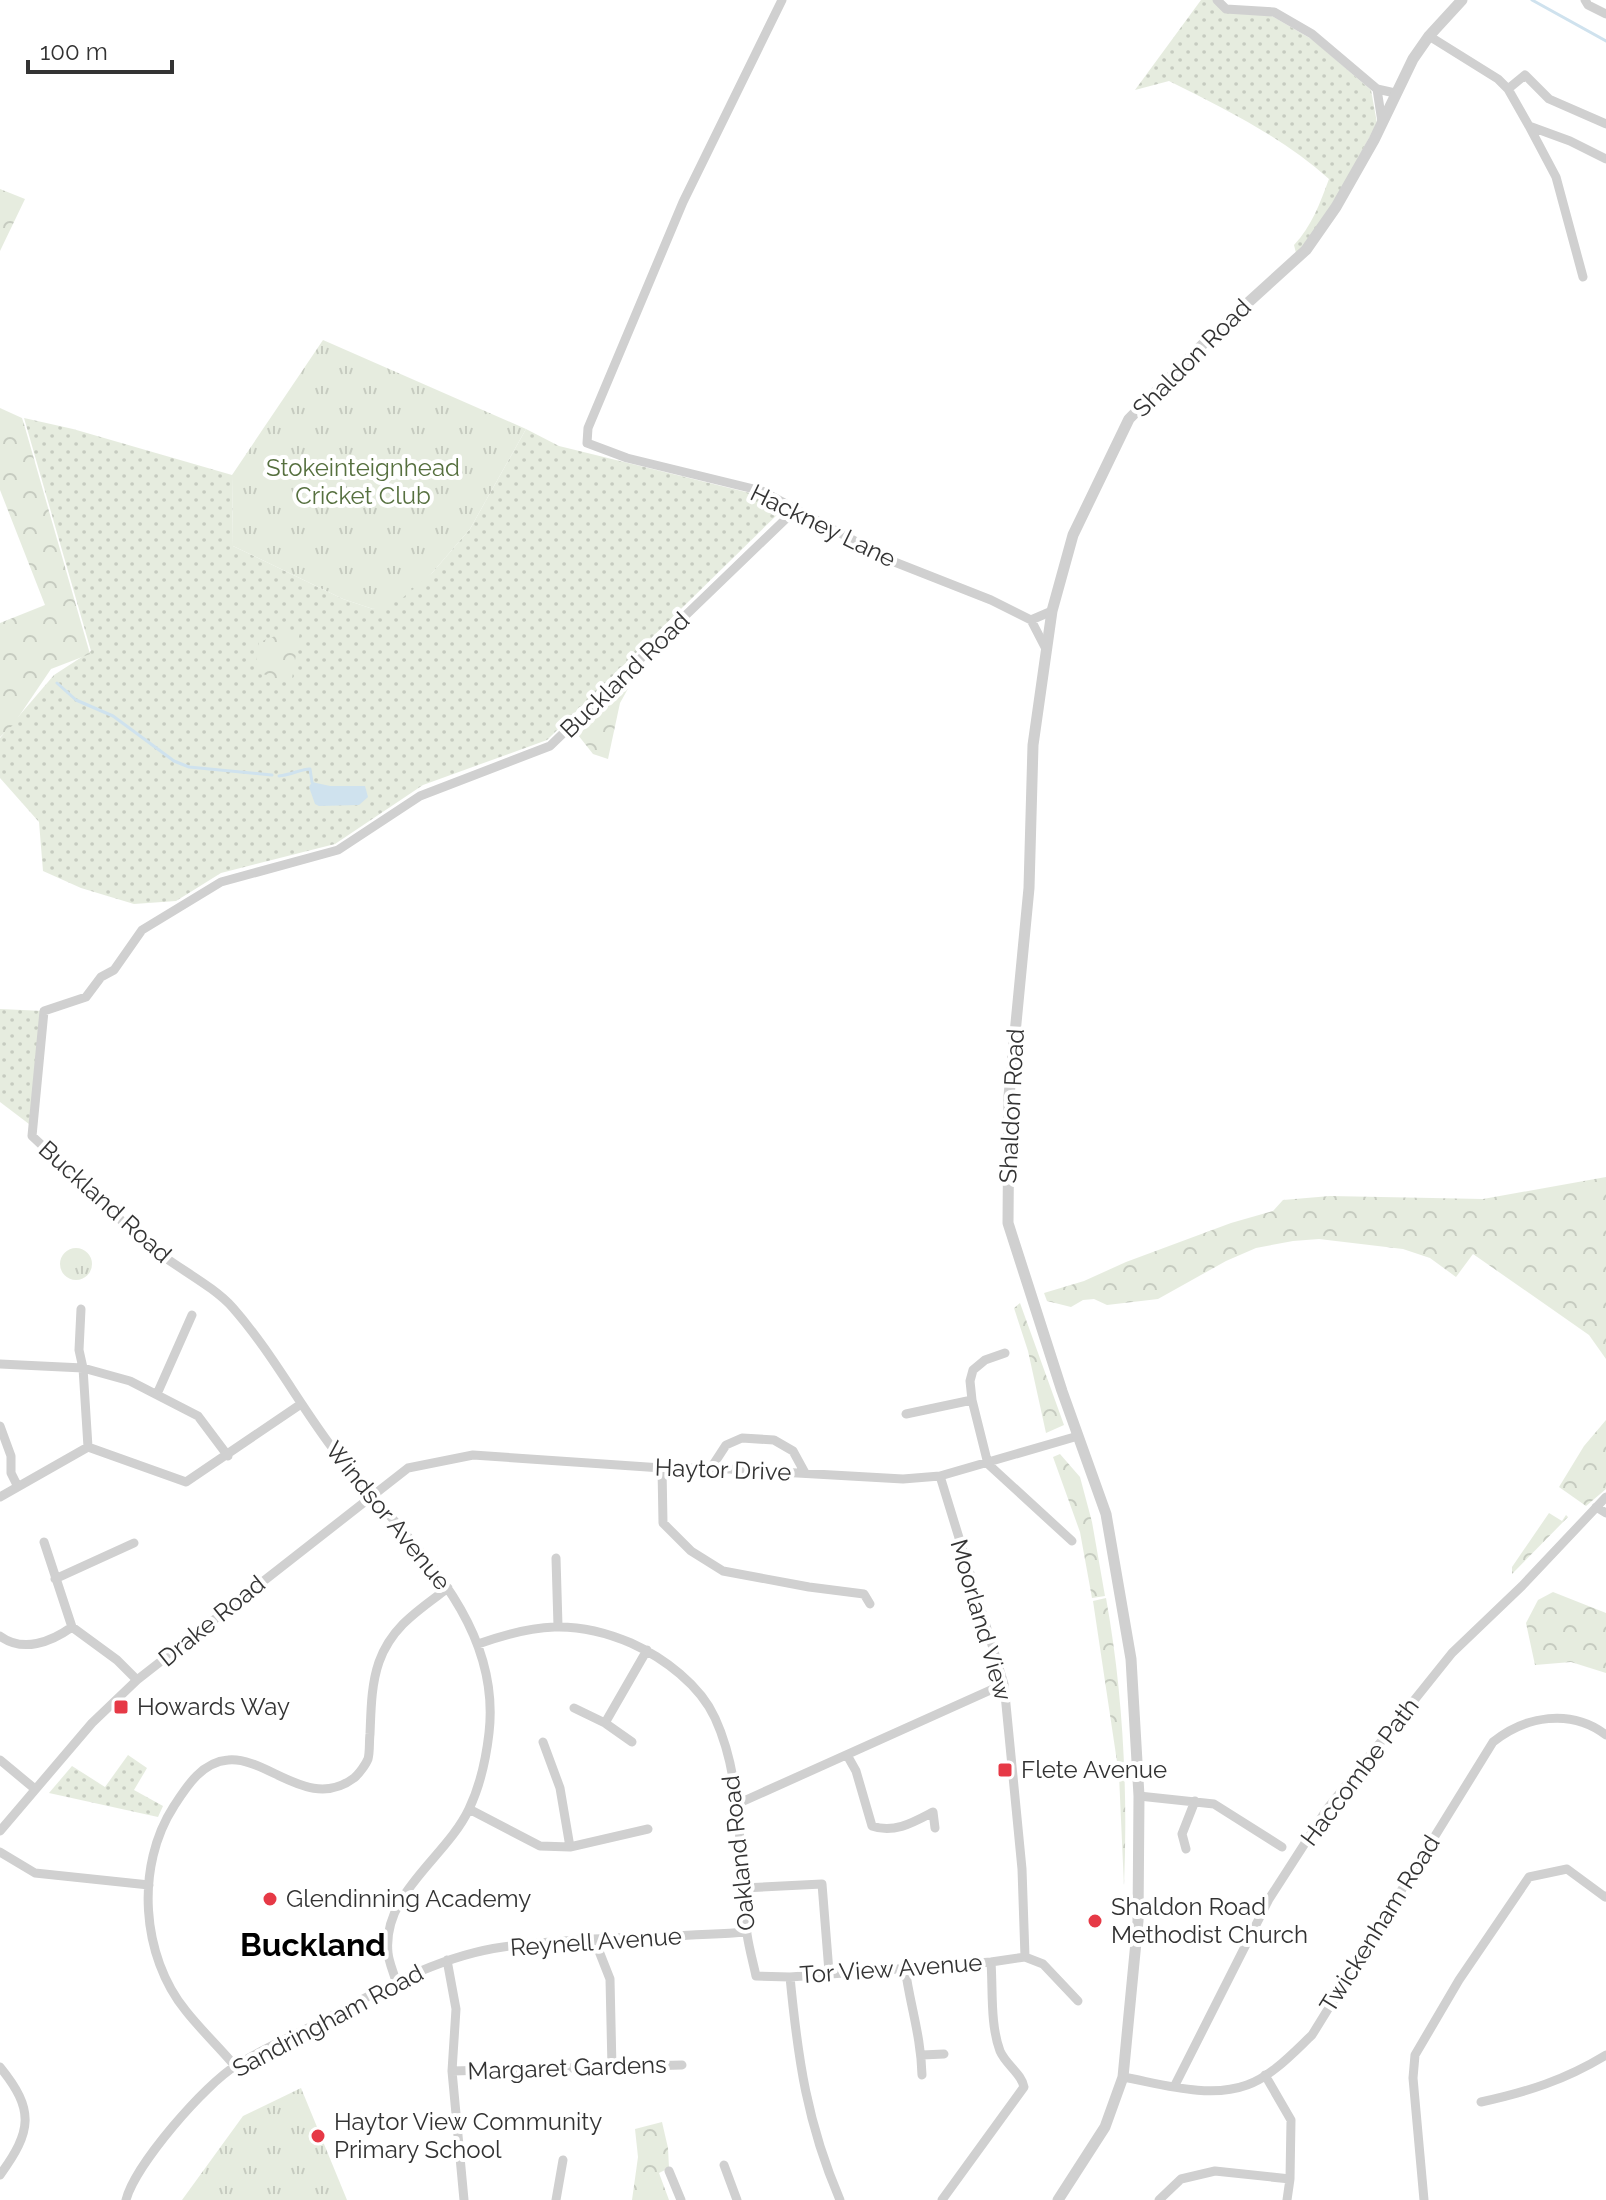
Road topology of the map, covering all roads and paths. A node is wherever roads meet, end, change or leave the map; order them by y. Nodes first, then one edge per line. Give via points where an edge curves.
1 (782, 0) edge
2 (1217, 0) edge
3 (1462, 0) edge
4 (1585, 0) edge
5 (1606, 14) edge
6 (1429, 36) junction
7 (1377, 89) junction
8 (1508, 89) junction
9 (1395, 93) junction
10 (1382, 122) junction
11 (1606, 124) edge
12 (1529, 126) junction
13 (1606, 159) edge
14 (1583, 277) dead end
15 (795, 510) junction
16 (1052, 611) junction
17 (1031, 620) junction
18 (1046, 649) junction
19 (81, 1309) dead end
20 (192, 1315) dead end
21 (1005, 1353) dead end
22 (0, 1364) edge
23 (83, 1368) junction
24 (157, 1394) junction
25 (972, 1400) junction
26 (301, 1404) junction
27 (906, 1414) dead end
28 (0, 1426) edge
29 (1078, 1436) junction
30 (88, 1447) junction
31 (228, 1456) junction
32 (988, 1464) junction
33 (662, 1468) junction
34 (711, 1468) junction
35 (805, 1473) junction
36 (940, 1476) junction
37 (18, 1487) junction
38 (371, 1494) junction
39 (0, 1497) edge
40 (1606, 1497) edge
41 (1596, 1507) junction
42 (1606, 1513) edge
43 (1072, 1541) dead end
44 (44, 1542) dead end
45 (134, 1543) dead end
46 (556, 1558) dead end
47 (55, 1579) junction
48 (448, 1588) junction
49 (870, 1604) dead end
50 (558, 1626) junction
51 (72, 1627) junction
52 (0, 1636) edge
53 (478, 1644) junction
54 (647, 1650) junction
55 (137, 1680) junction
56 (1004, 1684) junction
57 (574, 1708) dead end
58 (605, 1723) junction
59 (1606, 1735) edge
60 (543, 1742) dead end
61 (632, 1742) dead end
62 (847, 1755) junction
63 (0, 1760) edge
64 (35, 1789) junction
65 (1139, 1796) junction
66 (1195, 1801) junction
67 (737, 1804) junction
68 (469, 1809) junction
69 (935, 1828) dead end
70 (648, 1829) dead end
71 (0, 1831) edge
72 (570, 1847) junction
73 (1282, 1847) dead end
74 (1186, 1849) dead end
75 (0, 1852) edge
76 (149, 1885) junction
77 (743, 1888) junction
78 (1606, 1897) edge
79 (747, 1932) junction
80 (595, 1941) junction
81 (1025, 1957) junction
82 (447, 1960) junction
83 (991, 1962) junction
84 (905, 1968) junction
85 (829, 1972) junction
86 (756, 1976) joint
87 (790, 1977) junction
88 (396, 1982) junction
89 (1078, 2001) dead end
90 (944, 2054) dead end
91 (922, 2055) junction
92 (1606, 2055) edge
93 (682, 2065) dead end
94 (235, 2066) junction
95 (0, 2067) edge
96 (612, 2068) junction
97 (452, 2071) junction
98 (922, 2075) dead end
99 (1265, 2075) junction
100 (1123, 2077) junction
101 (1174, 2087) junction
102 (1481, 2102) dead end
103 (563, 2160) dead end
104 (724, 2165) dead end
105 (669, 2171) dead end
106 (0, 2175) edge
107 (1290, 2179) junction
108 (126, 2200) edge
109 (464, 2200) edge
110 (556, 2200) edge
111 (681, 2200) edge
112 (737, 2200) edge
113 (840, 2200) edge
114 (942, 2200) edge
115 (1058, 2200) edge
116 (1159, 2200) edge
117 (1287, 2200) edge
118 (1424, 2200) edge

1 - 15 street, Hackney Lane via 683,202 588,428 587,443 762,491
2 - 7 street via 1226,9 1274,12 1312,34
3 - 6 street, Shaldon Road
4 - 5 street
6 - 8 street
6 - 9 street, Shaldon Road
7 - 9 street
7 - 10 street
8 - 11 street via 1525,75 1549,99
8 - 12 street
9 - 10 street, Shaldon Road
10 - 16 street, Shaldon Road via 1306,250 1129,419 1073,535
12 - 13 street
12 - 14 street via 1556,177
15 - 17 street, Hackney Lane via 892,561
15 - 26 street, Buckland Road via 550,746 420,796 338,850 221,882 142,930 114,970 86,997 44,1011 32,1136 151,1247 232,1306
16 - 17 street
16 - 18 street, Shaldon Road
17 - 18 street
18 - 29 street, Shaldon Road via 1033,745 1029,888 1009,1096 1008,1223
19 - 23 street
20 - 24 street
21 - 25 street via 973,1370
22 - 23 street
23 - 24 street
23 - 30 street
24 - 31 street via 198,1416
25 - 27 street
25 - 32 street
26 - 31 street
26 - 38 street, Windsor Avenue
28 - 37 street
29 - 32 street, Haytor Drive
29 - 65 street, Shaldon Road via 1106,1514 1131,1659
30 - 31 street via 186,1482
30 - 37 street
32 - 36 street, Haytor Drive
32 - 43 street
33 - 34 street, Haytor Drive
33 - 38 street, Haytor Drive via 473,1455 408,1468
33 - 49 street via 663,1523 691,1551 723,1571 864,1594
34 - 35 street, Haytor Drive
34 - 35 street via 726,1445 742,1438 774,1440 793,1451
35 - 36 street, Haytor Drive
36 - 56 street, Moorland View
37 - 39 street
38 - 48 street, Windsor Avenue
38 - 55 street, Drake Road
40 - 41 street, Haccombe Path
41 - 42 street
41 - 101 street, Haccombe Path via 1452,1653 1327,1809 1269,1899
44 - 47 street
45 - 47 street
46 - 50 street
47 - 51 street
48 - 53 street, Windsor Avenue
48 - 76 street via 403,1621 380,1660 368,1760 355,1777 336,1787 312,1788 243,1761 215,1763 196,1776 171,1810 155,1850
50 - 53 street, Oakland Road via 517,1630
50 - 54 street, Oakland Road via 610,1634
51 - 52 street via 30,1645
51 - 55 street
53 - 68 street, Windsor Avenue via 490,1694 489,1733
54 - 58 street
54 - 67 street, Oakland Road via 679,1671 715,1717
55 - 64 street, Drake Road
56 - 62 street
56 - 81 street, Moorland View
57 - 58 street
58 - 61 street
59 - 99 street, Twickenham Road via 1563,1717 1529,1722 1493,1742 1312,2035
60 - 72 street via 560,1788
62 - 67 street
62 - 69 street via 872,1826 905,1827 933,1812
63 - 64 street
64 - 71 street, Drake Road
65 - 66 street
65 - 100 street, Shaldon Road via 1138,1921
66 - 73 street via 1214,1804
66 - 74 street via 1182,1834
67 - 77 street, Oakland Road
68 - 72 street via 540,1846
68 - 88 street, Windsor Avenue via 393,1916 388,1952
70 - 72 street
75 - 76 street via 35,1873
76 - 94 street via 148,1915 167,1983
77 - 79 street, Oakland Road
77 - 85 street via 822,1884
78 - 118 street via 1567,1869 1529,1877 1459,1980 1415,2055
79 - 80 street, Reynell Avenue
79 - 86 street, Oakland Road
80 - 82 street, Reynell Avenue via 502,1947
80 - 96 street via 610,1979
81 - 83 street, Tor View Avenue
81 - 89 street via 1043,1964
82 - 88 street, Sandringham Road
82 - 97 street via 456,2009
83 - 84 street, Tor View Avenue
83 - 114 street via 996,2035 1001,2053 1024,2087
84 - 85 street, Tor View Avenue
84 - 91 street
85 - 87 street, Tor View Avenue
86 - 87 street, Tor View Avenue
87 - 113 street via 808,2108
88 - 94 street, Sandringham Road
90 - 91 street
91 - 98 street
92 - 102 street via 1530,2091
93 - 96 street, Margaret Gardens
94 - 108 street, Sandringham Road via 202,2095 139,2171
95 - 106 street via 26,2106 25,2126
96 - 97 street, Margaret Gardens
97 - 109 street
99 - 101 street, Twickenham Road via 1248,2085 1218,2090
99 - 107 street via 1291,2120
100 - 101 street, Twickenham Road
100 - 115 street, Shaldon Road via 1105,2127
103 - 110 street
104 - 112 street
105 - 111 street
107 - 116 street via 1215,2171 1181,2179
107 - 117 street

